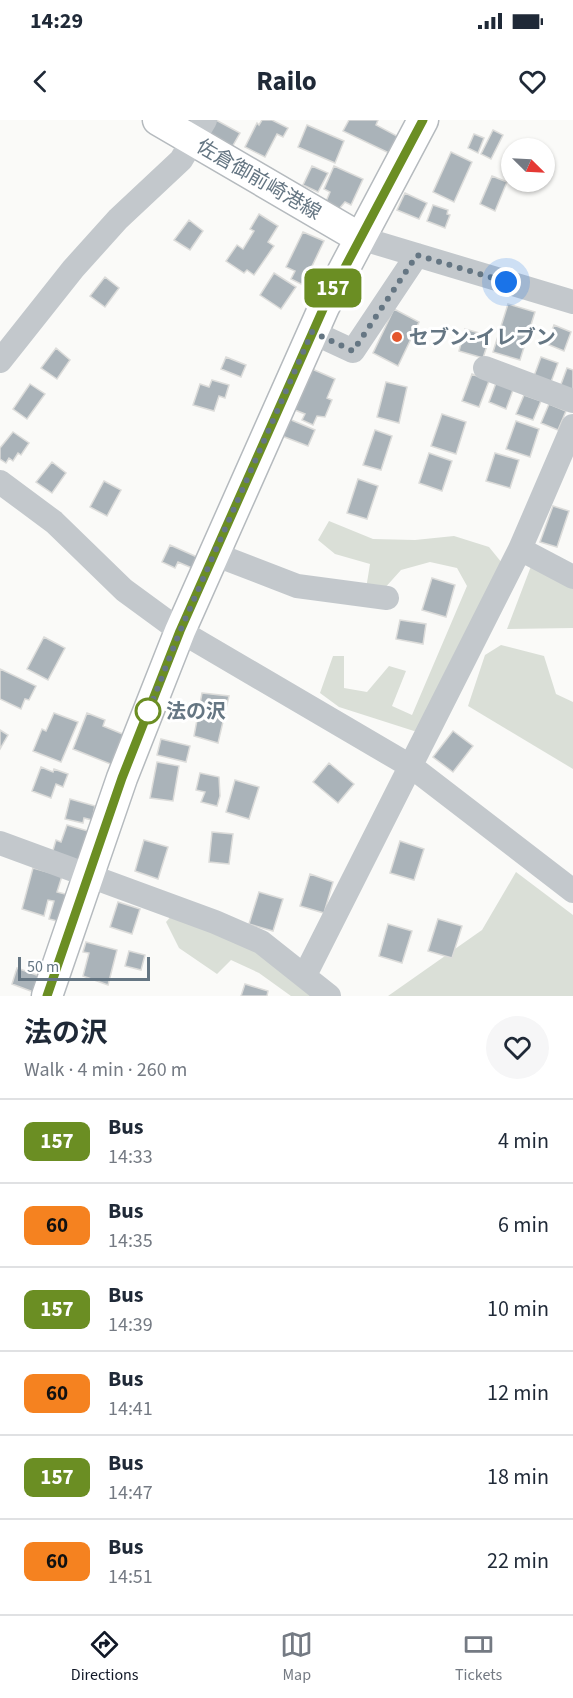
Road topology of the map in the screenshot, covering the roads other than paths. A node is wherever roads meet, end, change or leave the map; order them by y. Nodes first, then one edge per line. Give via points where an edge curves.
1 (158, 120) edge
2 (423, 120) edge
3 (200, 130) edge
4 (360, 238) junction
5 (417, 255) junction
6 (573, 302) edge
7 (312, 332) junction
8 (0, 361) edge
9 (485, 369) dead end
10 (573, 401) edge
11 (573, 426) edge
12 (0, 482) edge
13 (520, 549) junction
14 (214, 554) junction
15 (573, 577) edge
16 (387, 598) dead end
17 (180, 631) junction
18 (411, 767) junction
19 (0, 843) edge
20 (89, 874) junction
21 (573, 891) edge
22 (305, 975) junction
23 (47, 996) edge
24 (329, 996) edge

1 - 3 main road, 佐倉御前崎港線
2 - 4 main road
3 - 4 main road, 佐倉御前崎港線
3 - 8 street via 181,160 118,219
4 - 5 street
4 - 7 main road
5 - 6 street
5 - 7 street via 353,351
7 - 14 main road
9 - 10 street
11 - 13 street
12 - 17 street via 54,522 124,590
13 - 15 street
13 - 18 street
14 - 16 street via 297,586
14 - 17 main road
17 - 18 street
17 - 20 main road
18 - 21 street
18 - 22 street
19 - 20 street
20 - 22 street via 261,942
20 - 23 main road
22 - 24 street

